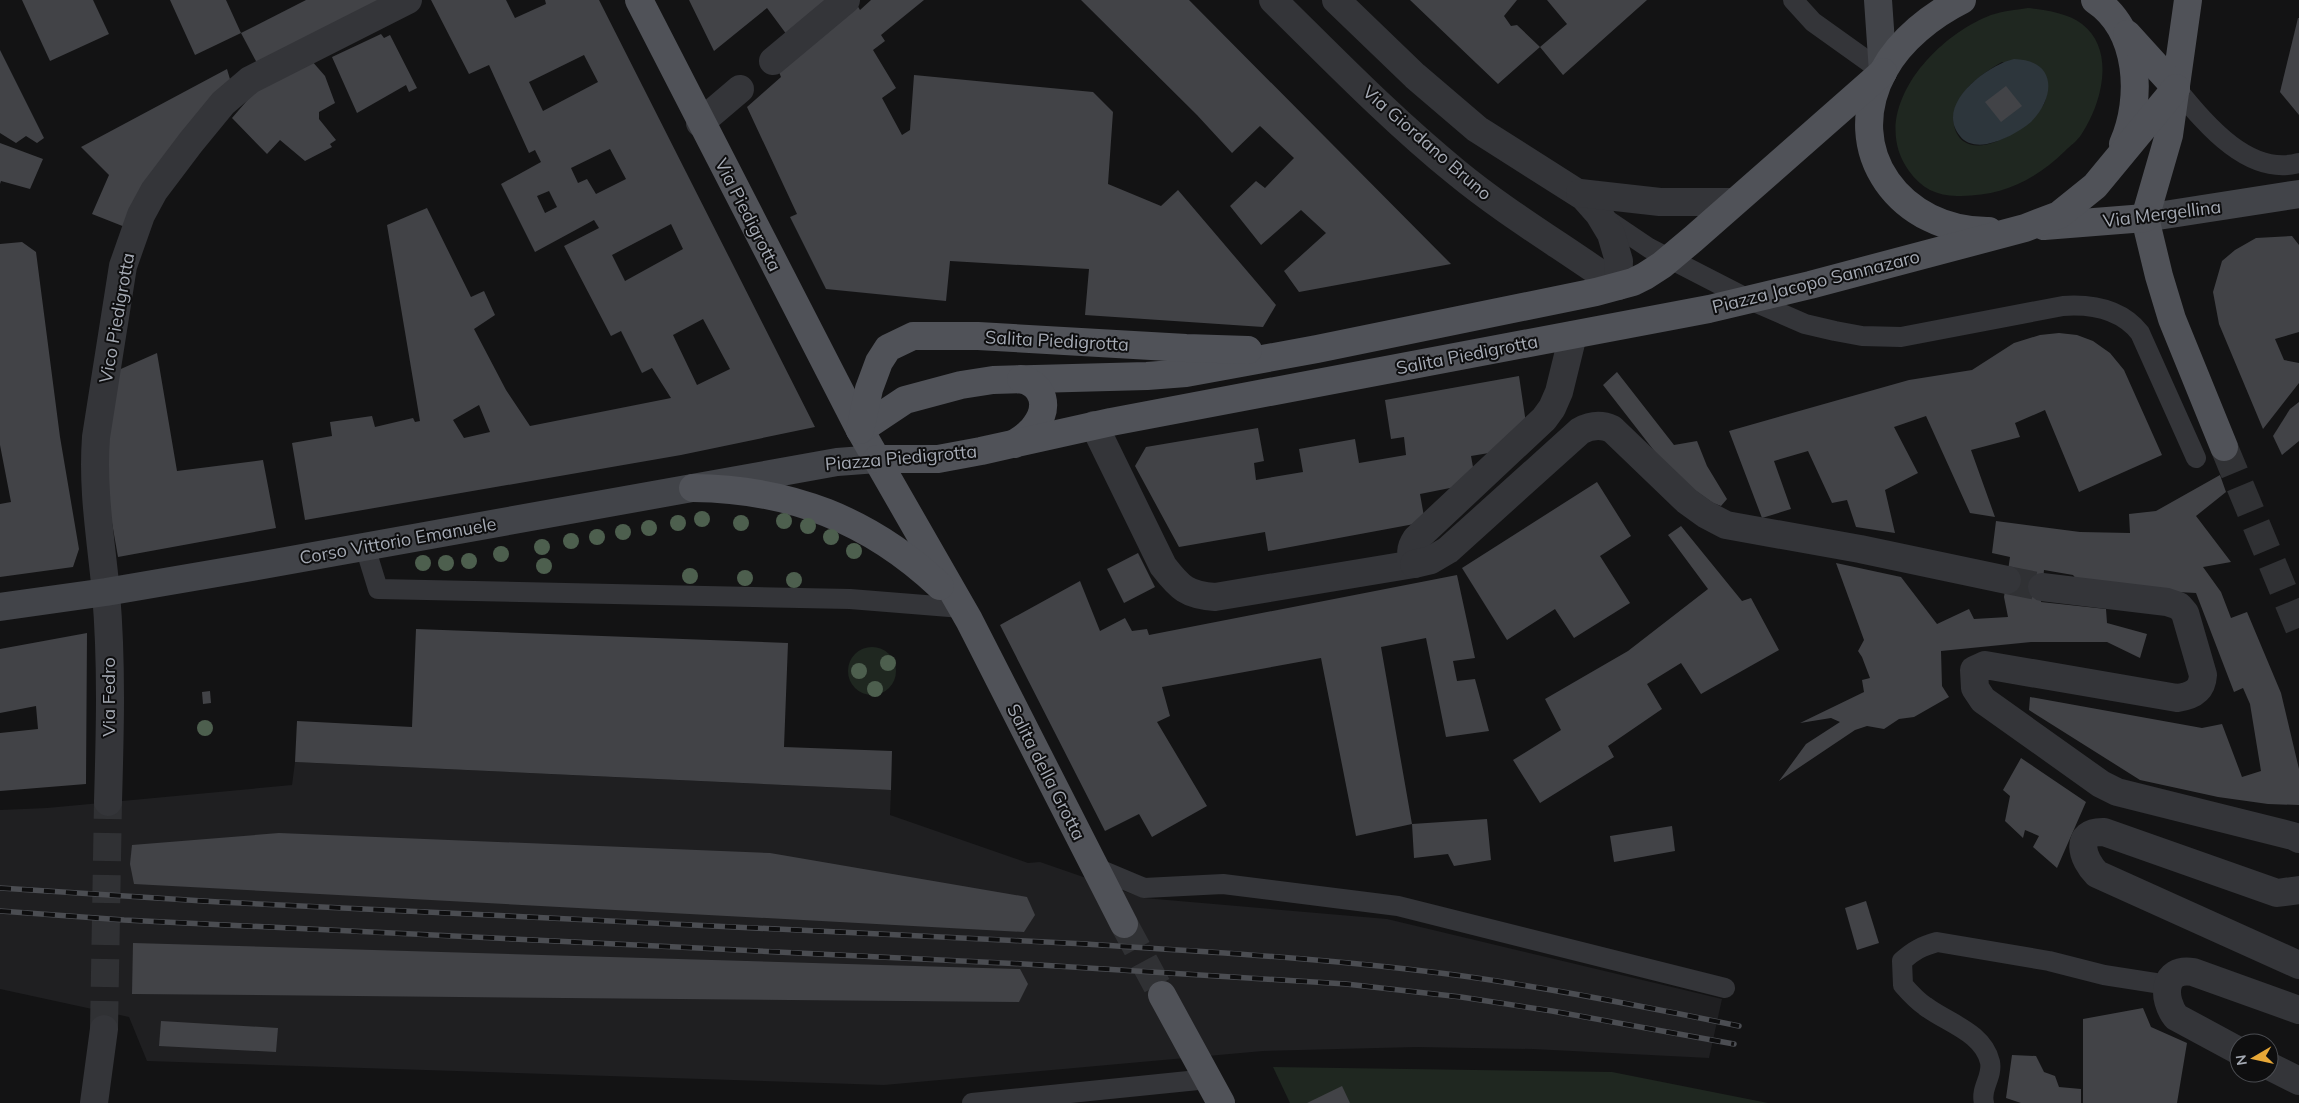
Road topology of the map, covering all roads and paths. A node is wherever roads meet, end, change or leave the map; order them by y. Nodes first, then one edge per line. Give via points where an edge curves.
1 (408, 0) edge
2 (639, 0) edge
3 (846, 0) edge
4 (1273, 0) edge
5 (1336, 0) edge
6 (1793, 0) edge
7 (1878, 0) edge
8 (1962, 0) edge
9 (2095, 0) edge
10 (2188, 0) edge
11 (2119, 26) junction
12 (774, 61) dead end
13 (1882, 72) junction
14 (2176, 88) junction
15 (740, 89) dead end
16 (700, 123) junction
17 (2118, 157) junction
18 (2299, 163) edge
19 (1580, 193) junction
20 (2299, 194) edge
21 (1733, 202) junction
22 (1599, 214) junction
23 (2145, 218) junction
24 (2025, 228) junction
25 (1669, 259) junction
26 (1607, 289) junction
27 (1750, 300) junction
28 (1605, 329) joint
29 (1573, 335) junction
30 (1317, 349) junction
31 (1021, 379) junction
32 (1094, 425) junction
33 (860, 430) junction
34 (1014, 444) junction
35 (2224, 447) tunnel mouth
36 (2196, 458) dead end
37 (877, 459) junction
38 (796, 469) junction
39 (693, 488) junction
40 (365, 547) junction
41 (1414, 564) junction
42 (2007, 580) tunnel mouth
43 (2042, 587) tunnel mouth
44 (106, 592) junction
45 (0, 607) edge
46 (966, 614) junction
47 (108, 802) tunnel mouth
48 (2299, 840) edge
49 (1094, 867) junction
50 (2299, 890) edge
51 (1124, 924) tunnel mouth
52 (2299, 966) edge
53 (2168, 985) junction
54 (1726, 988) dead end
55 (1162, 995) tunnel mouth
56 (2299, 1010) edge
57 (104, 1029) tunnel mouth
58 (2229, 1046) edge
59 (2279, 1071) edge
60 (1208, 1079) junction
61 (2299, 1081) edge
62 (94, 1103) edge
63 (972, 1103) edge
64 (1221, 1103) edge
65 (1984, 1103) edge

1 - 44 street, Vico Piedigrotta via 250,80 223,104 191,142 154,191 141,215 124,266 96,437 94,485
2 - 16 main road, Via Piedigrotta
3 - 12 street
4 - 26 street, Via Giordano Bruno via 1388,112 1457,173
5 - 19 street via 1415,76 1477,129
6 - 13 lane via 1813,22
7 - 13 street, Piazza Jacopo Sannazaro
8 - 13 main road, Piazza Jacopo Sannazaro via 1941,12 1902,44
9 - 11 main road, Piazza Jacopo Sannazaro
10 - 14 main road
11 - 14 main road
11 - 17 main road, Piazza Jacopo Sannazaro via 2132,59 2136,88 2132,119
13 - 21 main road, Piazza Jacopo Sannazaro
13 - 24 main road, Piazza Jacopo Sannazaro via 1870,114 1870,132 1876,161 1901,199 1926,218 1955,228 1982,231
14 - 17 main road, Piazza Jacopo Sannazaro
14 - 18 lane via 2212,129 2239,150 2264,163
14 - 23 main road via 2169,136
15 - 16 street
16 - 33 main road, Via Piedigrotta
17 - 24 main road, Piazza Jacopo Sannazaro via 2095,186 2076,203
19 - 21 street via 1660,202
19 - 22 street
20 - 23 street, Via Mergellina
21 - 25 main road, Piazza Jacopo Sannazaro
22 - 25 lane
22 - 26 street via 1617,252
23 - 24 main road, Via Mergellina
23 - 35 main road via 2172,319
24 - 27 main road, Piazza Jacopo Sannazaro
25 - 26 main road, Piazza Jacopo Sannazaro via 1645,276
25 - 27 lane
26 - 30 main road, Salita Piedigrotta
27 - 28 main road, Piazza Jacopo Sannazaro
27 - 36 lane via 1805,324 1882,337 1921,334 2063,306 2106,309 2126,319 2140,333
28 - 29 main road, Salita Piedigrotta
29 - 32 main road, Salita Piedigrotta
29 - 41 street via 1567,367 1552,408 1534,429 1416,539 1411,546
30 - 31 main road, Salita Piedigrotta via 1186,373
30 - 33 main road, Salita Piedigrotta via 1220,350 978,336 913,336 888,348 879,362
31 - 33 main road, Salita Piedigrotta via 993,380 917,395 892,407
31 - 34 main road via 1032,382 1040,392 1042,414 1034,428
32 - 34 main road, Piazza Piedigrotta
32 - 41 street via 1163,566 1177,584 1192,593 1215,597
33 - 37 main road, Via Piedigrotta
33 - 38 street, Salita Piedigrotta via 821,460
34 - 37 main road, Piazza Piedigrotta via 938,459
37 - 38 street, Piazza Piedigrotta via 847,460
37 - 46 main road, Salita della Grotta
38 - 39 street, Corso Vittorio Emanuele
39 - 40 street, Corso Vittorio Emanuele
39 - 46 main road via 760,493 830,513 896,550 933,580
40 - 44 street, Corso Vittorio Emanuele
40 - 46 lane via 378,589 850,600
41 - 42 street via 1431,560 1448,550 1580,431 1596,425 1612,429 1687,501 1726,525
43 - 48 street via 2179,606 2203,675 2202,685 2196,693 2177,698 1985,665 1974,670 1975,688 1983,700 2117,792
44 - 45 street, Corso Vittorio Emanuele
44 - 47 street, Via Fedro via 111,691
46 - 49 main road, Salita della Grotta
49 - 51 main road, Salita della Grotta
49 - 54 lane via 1144,888 1223,884 1398,906
50 - 52 street via 2277,893 2104,832 2094,832 2083,845 2090,867 2097,874
53 - 56 street via 2175,974 2193,972
53 - 58 street via 2167,1002 2176,1017
53 - 65 lane via 1937,942 1912,952 1902,961 1903,985 1925,1007 1970,1033 1990,1062 1982,1095
55 - 60 main road
57 - 62 street
59 - 61 street
60 - 63 lane
60 - 64 main road

